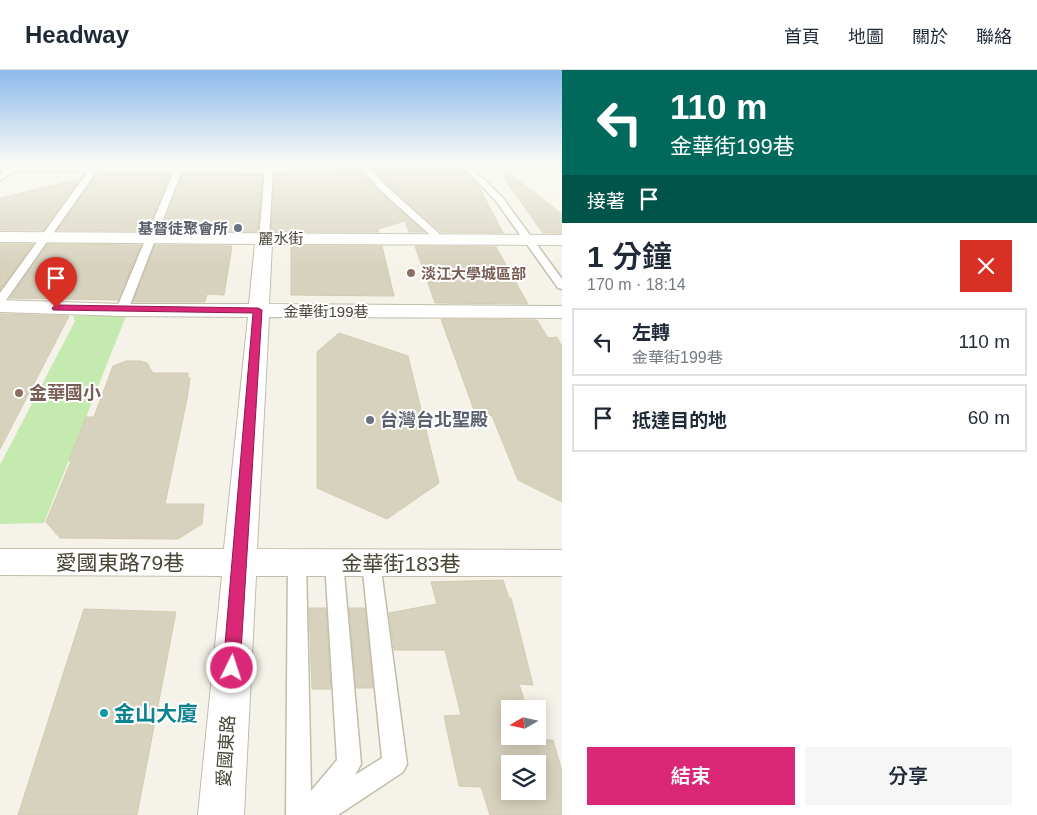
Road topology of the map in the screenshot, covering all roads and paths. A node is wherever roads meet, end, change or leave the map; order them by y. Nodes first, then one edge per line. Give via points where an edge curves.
1 (74, 197) edge
2 (167, 197) edge
3 (264, 197) edge
4 (393, 197) edge
5 (498, 197) edge
6 (0, 237) edge
7 (45, 237) junction
8 (150, 238) junction
9 (264, 238) junction
10 (440, 240) junction
11 (529, 240) junction
12 (562, 240) edge
13 (562, 286) edge
14 (0, 301) edge
15 (0, 306) edge
16 (122, 310) junction
17 (258, 310) junction
18 (562, 312) edge
19 (0, 562) edge
20 (239, 562) junction
21 (297, 562) junction
22 (334, 562) junction
23 (370, 562) junction
24 (562, 563) edge
25 (221, 815) edge
26 (299, 815) edge
27 (307, 815) edge
28 (315, 815) edge

1 - 7 lane
2 - 8 lane
3 - 9 lane
4 - 10 lane
5 - 11 lane
6 - 7 street, 麗水街
7 - 8 street, 麗水街
7 - 14 lane
8 - 9 street, 麗水街
8 - 16 lane
9 - 10 street, 麗水街
9 - 17 street, 愛國東路
10 - 11 street, 麗水街
11 - 12 street, 麗水街
11 - 13 lane
15 - 16 street, 金華街199巷
16 - 17 street, 金華街199巷
17 - 18 street, 金華街199巷
17 - 20 street, 愛國東路
19 - 20 street, 愛國東路79巷
20 - 21 street, 金華街183巷
20 - 25 street, 愛國東路
21 - 22 street, 金華街183巷
21 - 26 lane
22 - 23 street, 金華街183巷
22 - 27 lane via 349,764
23 - 24 street, 金華街183巷
23 - 28 lane via 395,764

